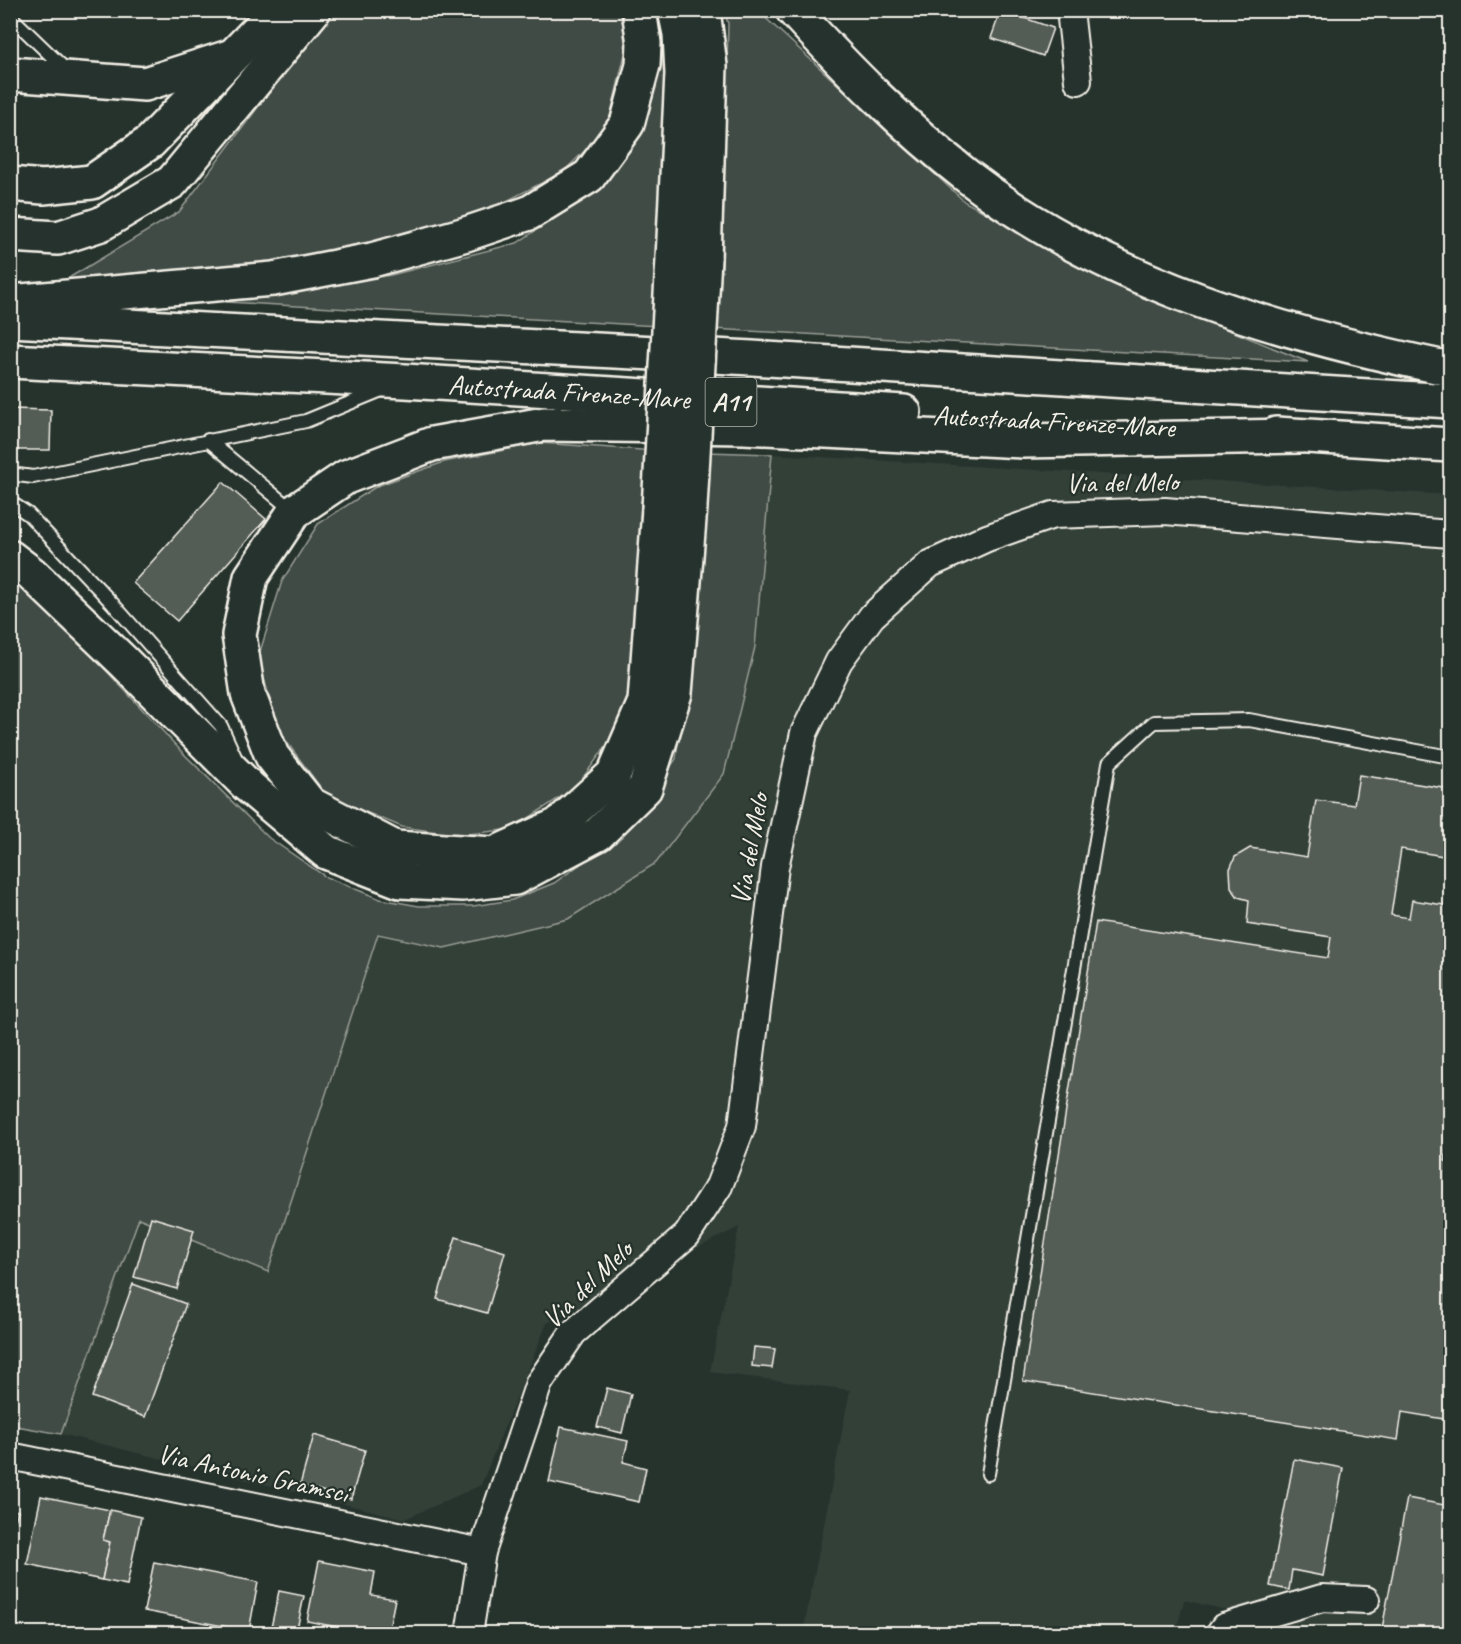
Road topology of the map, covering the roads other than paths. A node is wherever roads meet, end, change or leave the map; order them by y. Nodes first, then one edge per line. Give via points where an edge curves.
1 (277, 10) edge
2 (314, 10) edge
3 (639, 10) edge
4 (675, 10) edge
5 (703, 10) edge
6 (793, 10) edge
7 (1070, 10) edge
8 (10, 16) edge
9 (231, 56) junction
10 (10, 74) edge
11 (74, 78) junction
12 (1078, 81) dead end
13 (10, 184) edge
14 (10, 235) edge
15 (688, 258) junction
16 (10, 302) edge
17 (10, 320) edge
18 (10, 361) edge
19 (1450, 369) edge
20 (405, 381) junction
21 (1450, 401) edge
22 (1299, 436) junction
23 (207, 440) junction
24 (1450, 445) edge
25 (10, 474) edge
26 (10, 502) edge
27 (674, 508) junction
28 (294, 512) junction
29 (1450, 534) edge
30 (10, 557) edge
31 (1450, 757) edge
32 (249, 786) junction
33 (10, 1455) edge
34 (988, 1474) dead end
35 (482, 1552) junction
36 (1366, 1600) dead end
37 (469, 1634) edge
38 (1219, 1634) edge

1 - 9 highway
2 - 14 highway via 172,182 101,224 58,238
3 - 16 highway via 644,65 627,124 589,176 529,213 372,260 273,279
4 - 15 highway via 680,34
5 - 15 highway via 710,66
6 - 19 highway via 878,101 932,147 1008,204 1089,252 1146,280 1231,311 1335,342
7 - 12 street
8 - 11 lane
9 - 11 highway via 145,84
9 - 13 highway via 150,142 92,182 43,187
10 - 11 highway
15 - 27 highway, bridge
17 - 21 highway, Autostrada Firenze-Mare / A11 via 752,358
18 - 20 highway, Autostrada Firenze-Mare / A11
20 - 22 highway, Autostrada Firenze-Mare / A11
20 - 23 lane via 306,421
22 - 24 highway, Autostrada Firenze-Mare / A11
22 - 28 highway via 1023,441 744,427 544,424 432,444 346,477
23 - 25 lane via 33,477
23 - 28 lane
26 - 32 lane via 28,514 112,603 221,726
27 - 28 highway via 645,702 614,774 558,825 494,854 395,848 310,804 272,756 248,694 238,635 251,576
27 - 32 highway via 675,693 645,788 598,834 515,878 463,884 400,881 326,852
29 - 35 street, Via del Melo via 1165,511 1053,515 987,538 930,564 872,616 839,661 804,733 775,867 742,1126 719,1186 687,1235 573,1333 539,1383
30 - 32 highway via 124,662
31 - 34 lane via 1249,720 1154,722 1109,763
33 - 35 street, Via Antonio Gramsci
35 - 37 street, Via del Melo
36 - 38 street via 1322,1598 1224,1627

